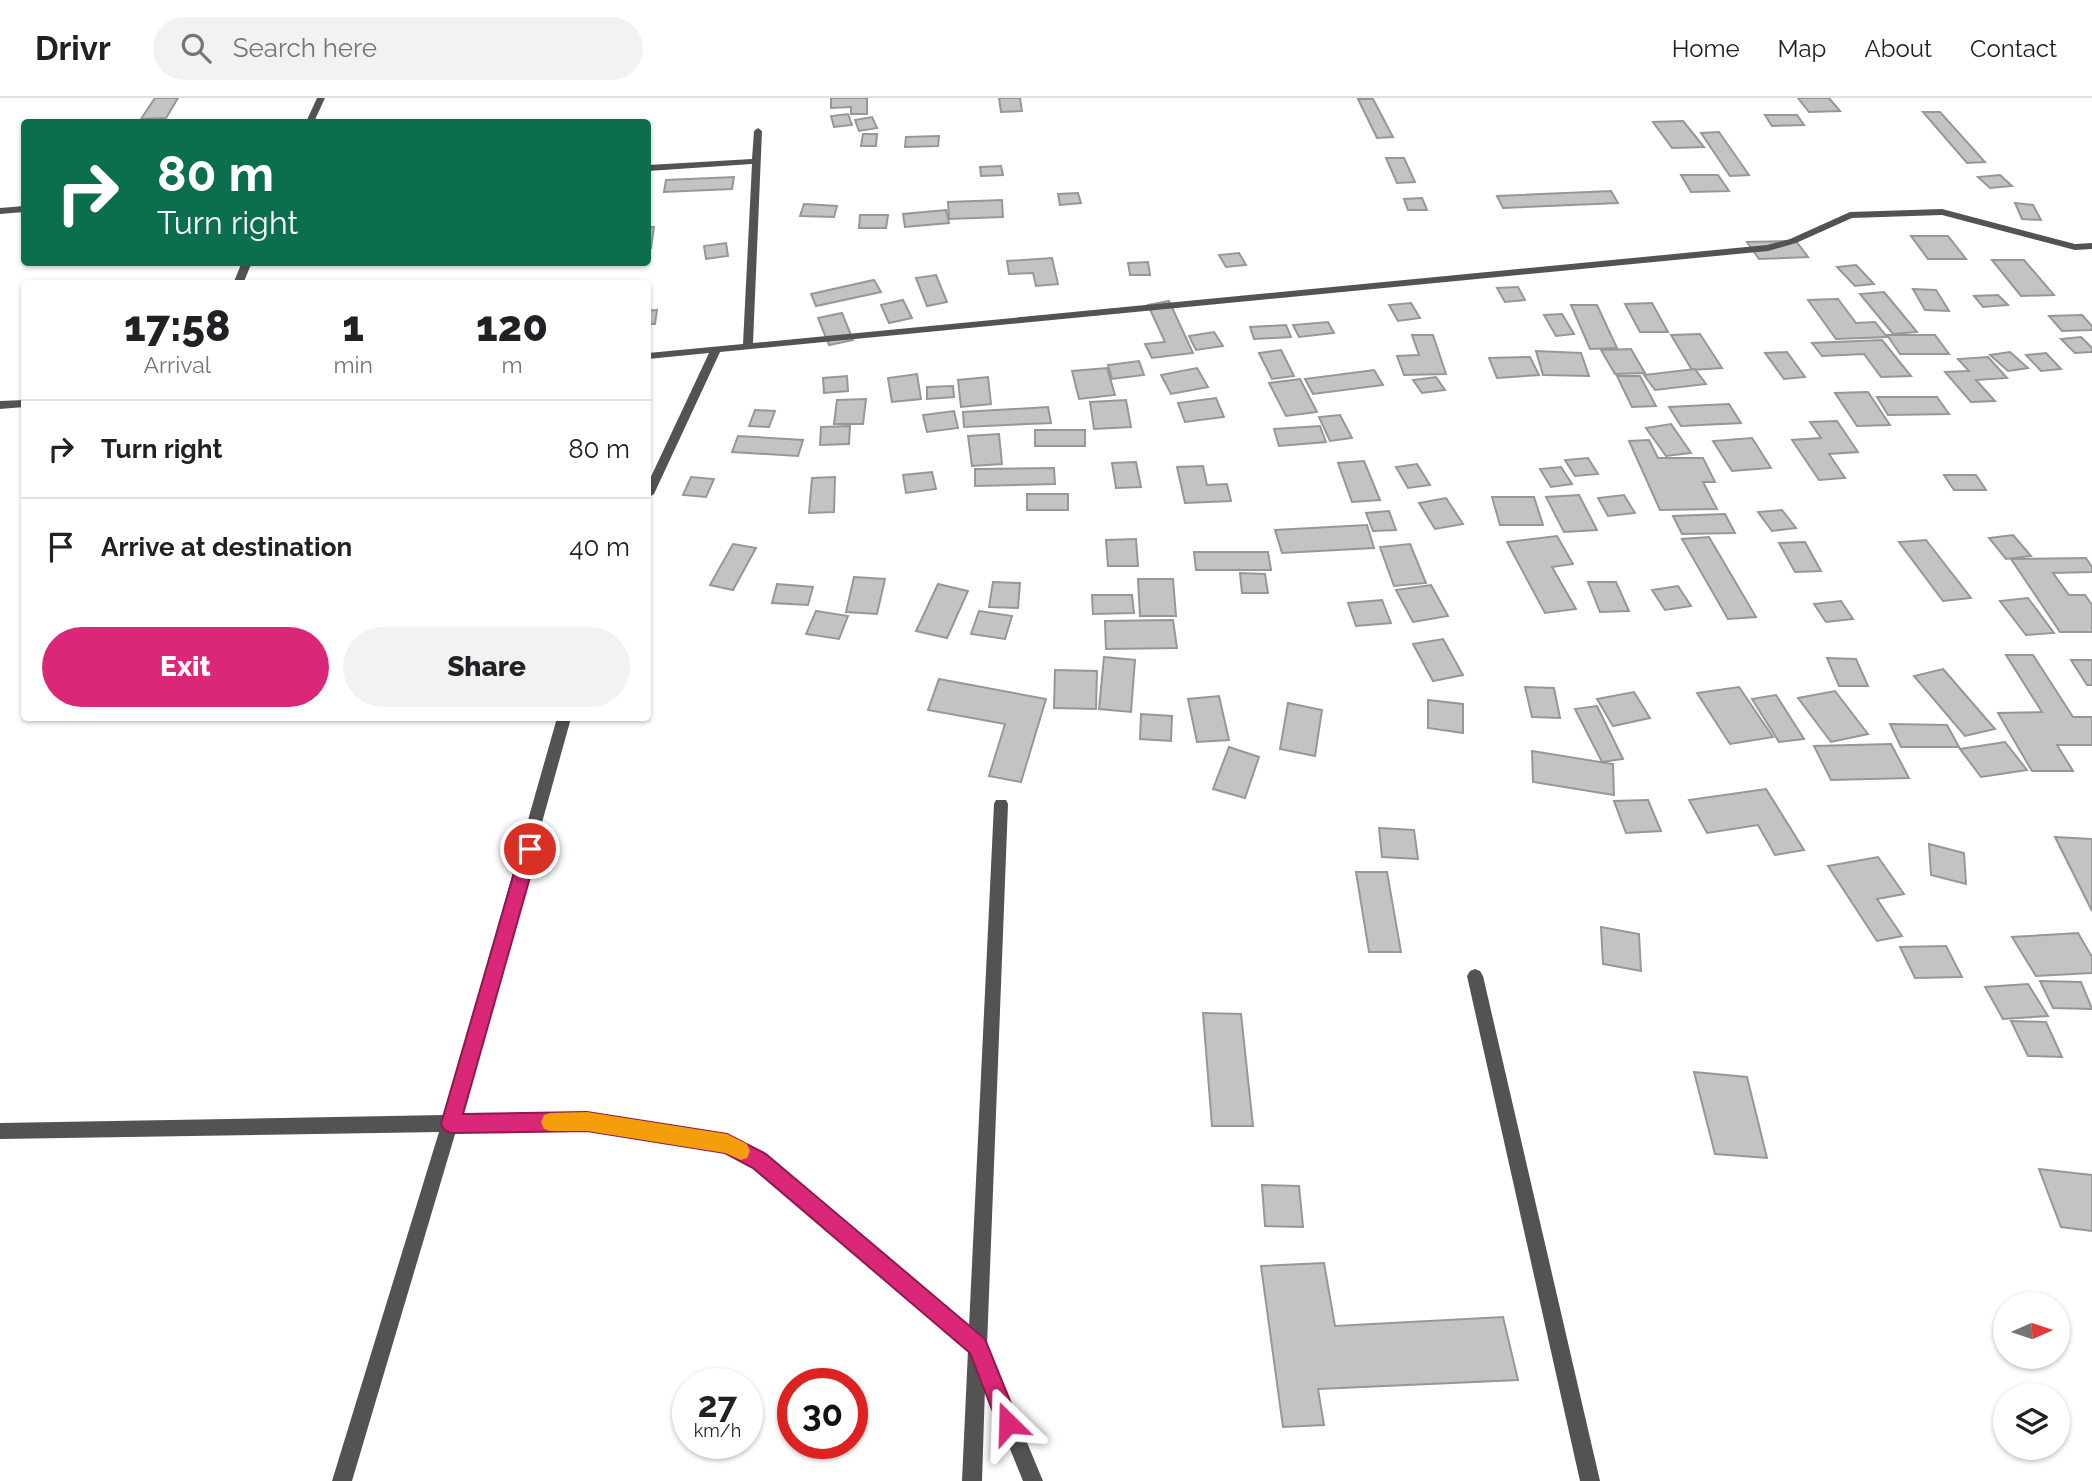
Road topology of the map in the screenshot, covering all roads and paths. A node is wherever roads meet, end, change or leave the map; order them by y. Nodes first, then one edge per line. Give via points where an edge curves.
1 (321, 98) edge
2 (311, 119) edge
3 (758, 131) dead end
4 (756, 161) junction
5 (651, 168) edge
6 (21, 209) edge
7 (0, 211) edge
8 (2092, 246) edge
9 (748, 347) junction
10 (716, 349) junction
11 (651, 356) edge
12 (21, 404) edge
13 (1, 405) edge
14 (651, 488) edge
15 (563, 721) edge
16 (1001, 804) dead end
17 (1475, 976) dead end
18 (451, 1124) junction
19 (0, 1131) edge
20 (978, 1346) junction
21 (342, 1481) edge
22 (972, 1481) edge
23 (1033, 1481) edge
24 (1590, 1481) edge

1 - 2 street
3 - 4 street
4 - 5 street
4 - 9 street
6 - 7 street
8 - 9 street via 2075,247 1942,212 1850,215 1768,248
9 - 10 street
10 - 11 street
10 - 14 street
12 - 13 street
15 - 18 street
16 - 20 street
17 - 24 street
18 - 19 street
18 - 20 street via 587,1121 727,1143 760,1161
18 - 21 street
20 - 22 street
20 - 23 street

